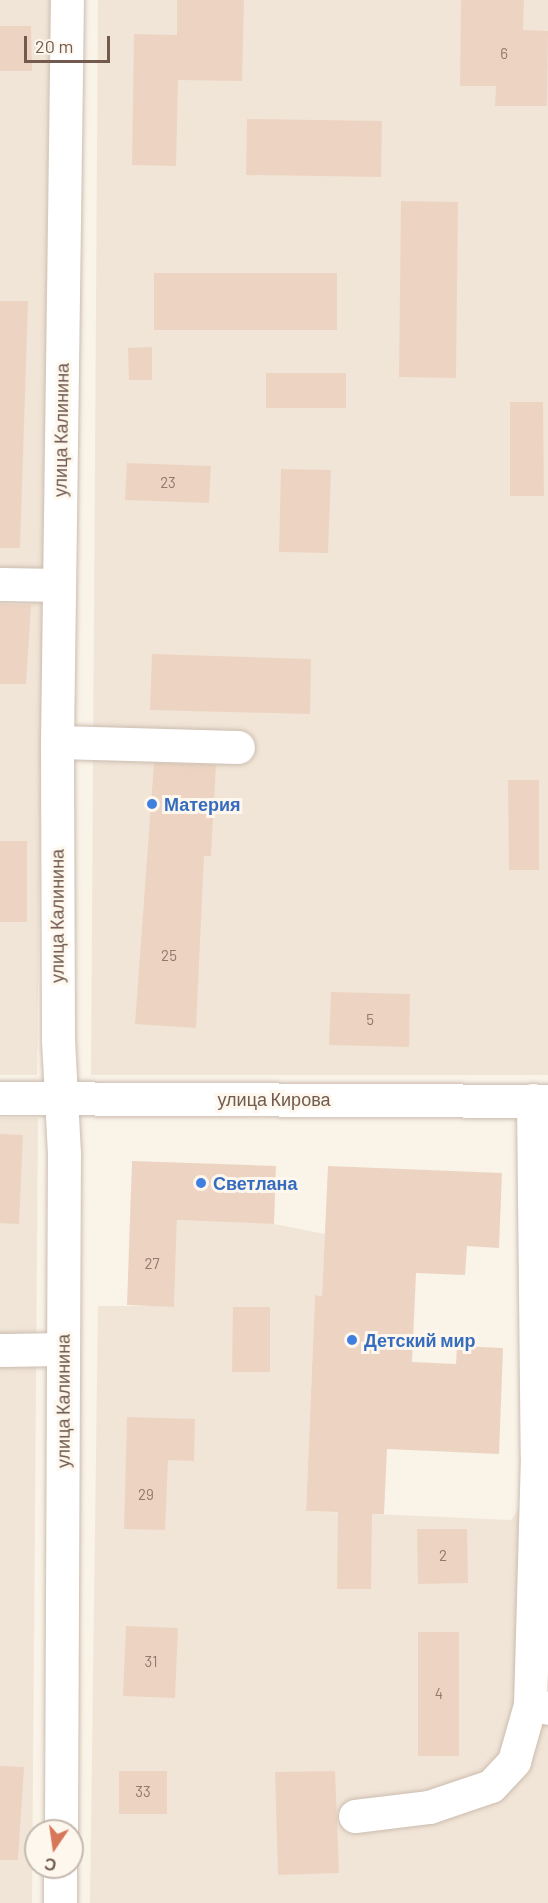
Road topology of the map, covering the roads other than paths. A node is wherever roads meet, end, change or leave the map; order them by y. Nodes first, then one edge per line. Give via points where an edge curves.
1 (67, 0) edge
2 (0, 584) edge
3 (59, 585) junction
4 (57, 742) junction
5 (238, 747) dead end
6 (0, 1098) edge
7 (61, 1098) junction
8 (541, 1100) edge
9 (63, 1349) junction
10 (0, 1350) edge
11 (539, 1706) edge
12 (355, 1816) dead end
13 (61, 1819) edge
14 (60, 1879) edge
15 (60, 1903) edge

1 - 3 street, улица Калинина
2 - 3 street
3 - 4 street, улица Калинина
4 - 5 street
4 - 7 street, улица Калинина
6 - 7 street, улица Кирова
7 - 8 street, улица Кирова
7 - 9 street, улица Калинина
8 - 11 street
9 - 10 street
9 - 13 street, улица Калинина
11 - 12 street via 514,1761 491,1786 429,1808
14 - 15 street

